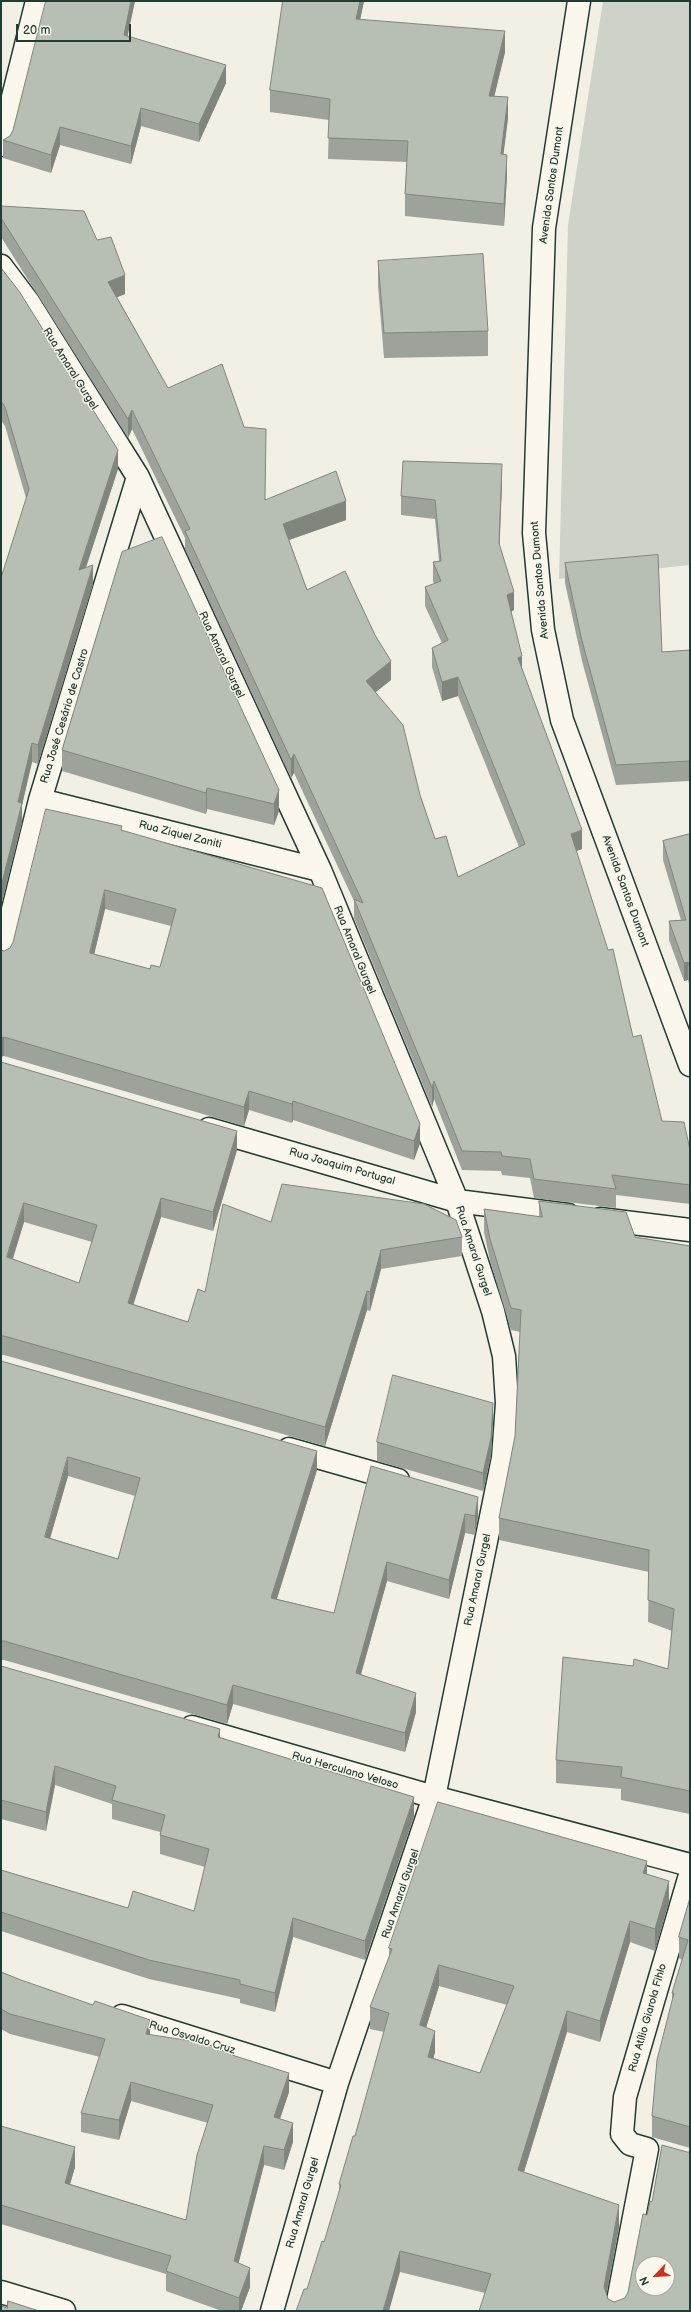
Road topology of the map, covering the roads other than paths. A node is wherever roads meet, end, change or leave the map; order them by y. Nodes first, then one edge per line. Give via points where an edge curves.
1 (37, 1) edge
2 (579, 1) edge
3 (1, 145) edge
4 (1, 266) edge
5 (138, 477) junction
6 (40, 800) junction
7 (320, 870) junction
8 (1, 958) edge
9 (690, 1065) edge
10 (191, 1123) edge
11 (457, 1201) junction
12 (690, 1230) edge
13 (270, 1444) edge
14 (416, 1485) edge
15 (470, 1501) edge
16 (493, 1507) junction
17 (176, 1722) edge
18 (434, 1797) junction
19 (690, 1865) edge
20 (690, 1875) edge
21 (106, 2010) edge
22 (337, 2083) junction
23 (647, 2149) junction
24 (668, 2155) edge
25 (1, 2292) edge
26 (64, 2311) edge
27 (272, 2311) edge
28 (616, 2311) edge

1 - 3 street
2 - 9 street, Avenida Santos Dumont via 544,228 534,533 543,630 562,720
4 - 5 street, Rua Amaral Gurgel via 29,303
5 - 6 street, Rua José Cesário de Castro
5 - 7 street, Rua Amaral Gurgel
6 - 7 street, Rua Ziquel Zaniti
6 - 8 street, Rua José Cesário de Castro
7 - 11 street, Rua Amaral Gurgel
10 - 11 street, Rua Joaquim Portugal
11 - 12 street, Rua Joaquim Portugal
11 - 16 street, Rua Amaral Gurgel via 493,1312 504,1356 507,1403 504,1450
13 - 14 street
15 - 16 street
16 - 18 street, Rua Amaral Gurgel
17 - 18 street, Rua Herculano Veloso
18 - 19 street, Rua Herculano Veloso
18 - 22 street, Rua Amaral Gurgel
20 - 23 street, Rua Atílio Giarola Fihlo via 625,2097 622,2134 630,2144
21 - 22 street, Rua Osvaldo Cruz
22 - 27 street, Rua Amaral Gurgel
23 - 24 street, Rua Atílio Giarola Fihlo
23 - 28 street
25 - 26 street

